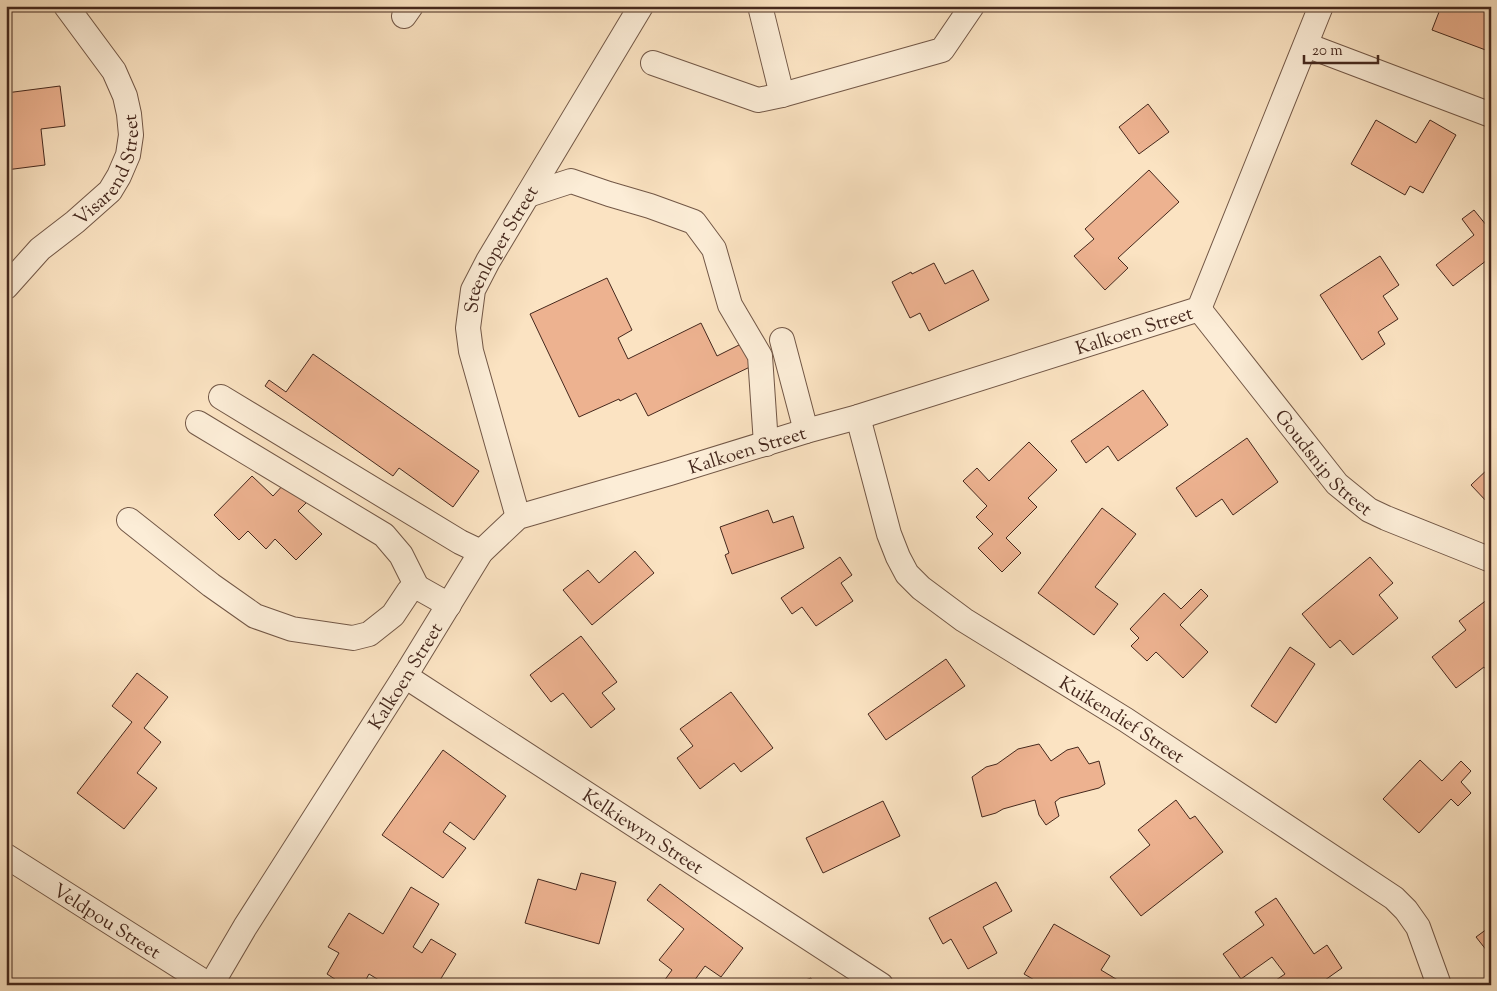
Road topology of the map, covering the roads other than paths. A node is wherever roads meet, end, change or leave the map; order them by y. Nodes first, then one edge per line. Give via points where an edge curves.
1 (66, 6) edge
2 (641, 6) edge
3 (760, 6) edge
4 (972, 6) edge
5 (1321, 6) edge
6 (1306, 45) junction
7 (654, 63) dead end
8 (782, 95) junction
9 (1491, 115) edge
10 (528, 195) junction
11 (6, 287) edge
12 (1199, 309) junction
13 (782, 340) dead end
14 (221, 397) dead end
15 (858, 417) junction
16 (198, 423) dead end
17 (806, 431) junction
18 (766, 444) junction
19 (518, 517) junction
20 (129, 520) dead end
21 (482, 552) junction
22 (1491, 560) edge
23 (417, 587) junction
24 (448, 605) junction
25 (405, 676) junction
26 (6, 856) edge
27 (210, 985) edge
28 (881, 985) edge
29 (1439, 985) edge

1 - 11 street, Visarend Street via 114,71 125,96 131,135 128,156 110,191 40,249
2 - 10 street, Steenloper Street
3 - 8 street
4 - 8 street via 942,50
5 - 6 street, Kalkoen Street
6 - 9 street
6 - 12 street, Kalkoen Street
7 - 8 street via 758,100
10 - 18 street via 572,181 694,222 714,249 730,305 760,356
10 - 19 street, Steenloper Street via 473,290 468,328 471,351
12 - 15 street, Kalkoen Street
12 - 22 street, Goudsnip Street via 1337,484 1352,497 1386,518
13 - 17 street
14 - 21 street via 460,542
15 - 17 street, Kalkoen Street
15 - 29 street, Kuikendief Street via 889,534 902,566 921,588 964,620 1126,720 1394,898 1418,927
16 - 23 street via 384,535 401,555
17 - 18 street, Kalkoen Street
18 - 19 street, Kalkoen Street
19 - 21 street, Kalkoen Street
20 - 23 street via 255,616 292,629 352,638 369,634 392,615 409,591
21 - 24 street, Kalkoen Street
23 - 24 street
24 - 25 street, Kalkoen Street
25 - 27 street, Kalkoen Street
25 - 28 street, Kelkiewyn Street
26 - 27 street, Veldpou Street

